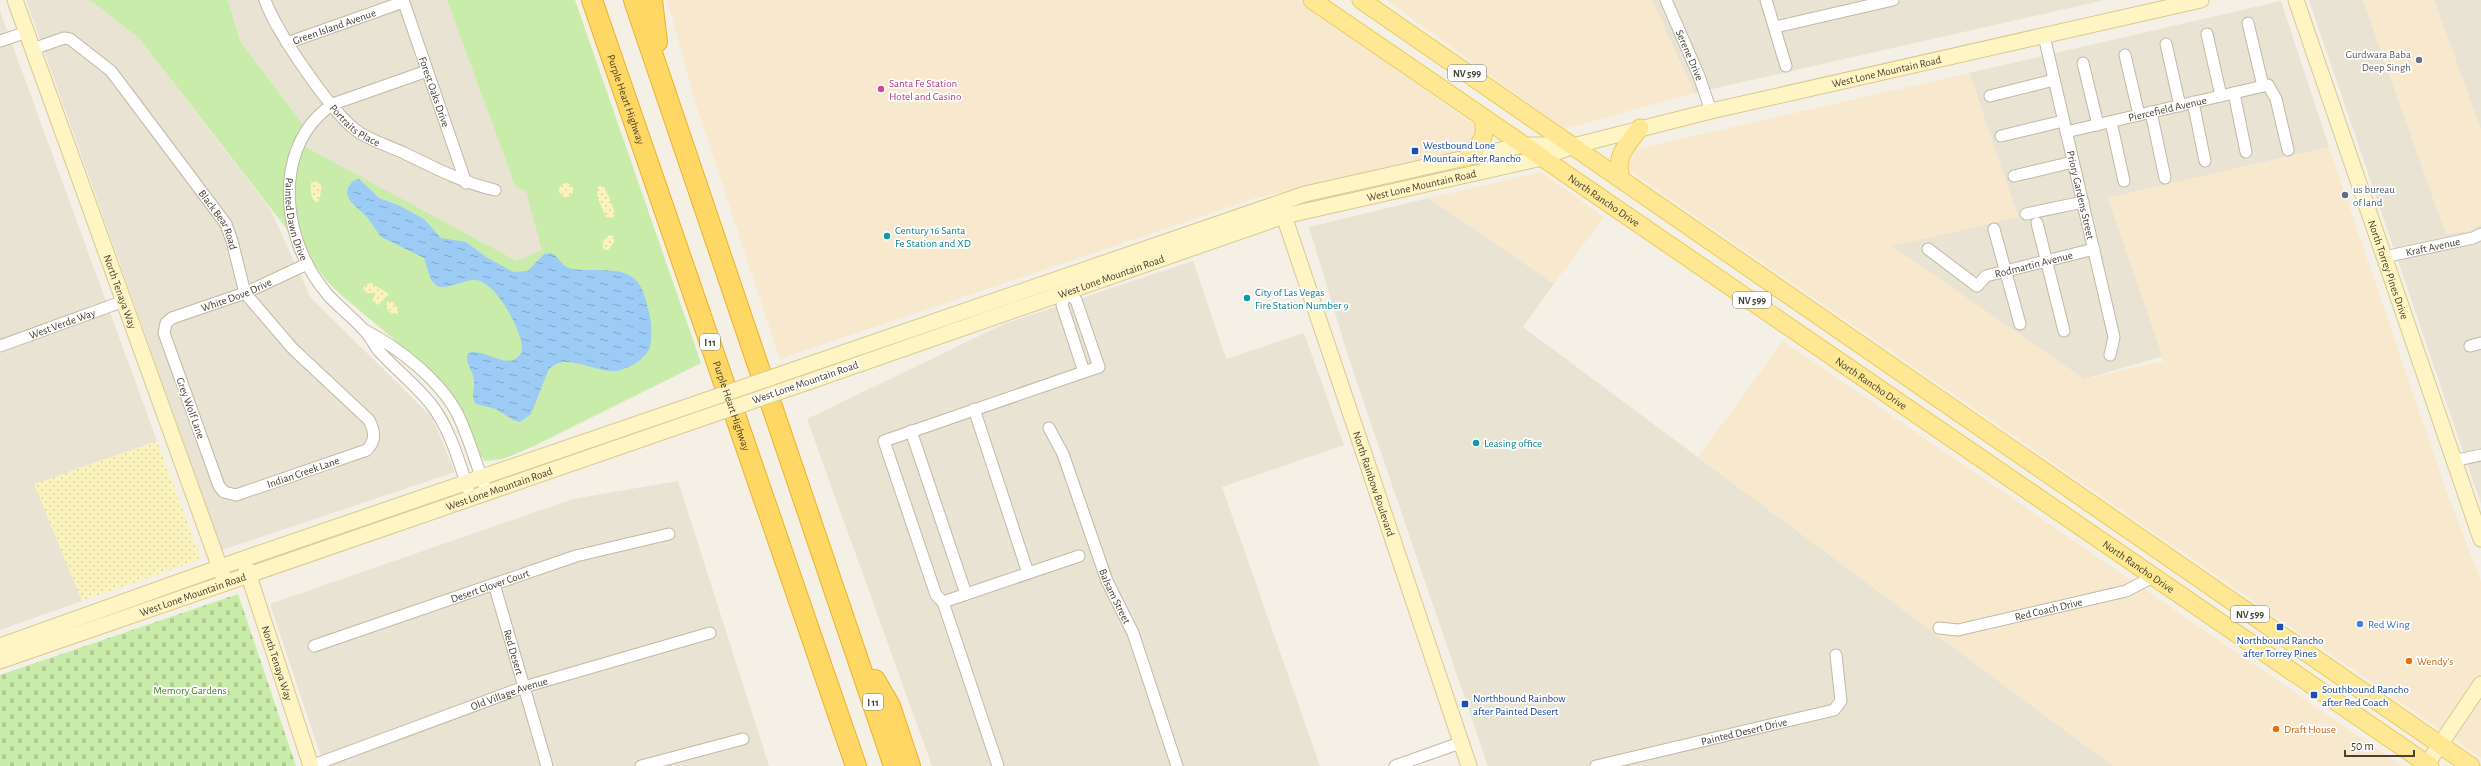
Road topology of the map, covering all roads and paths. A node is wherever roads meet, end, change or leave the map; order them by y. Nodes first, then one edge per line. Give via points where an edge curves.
1 (15, 0) edge
2 (265, 0) edge
3 (592, 0) edge
4 (634, 0) edge
5 (652, 0) edge
6 (1312, 0) edge
7 (1361, 0) edge
8 (1666, 0) edge
9 (1766, 0) edge
10 (1893, 0) edge
11 (2201, 0) edge
12 (2296, 0) edge
13 (403, 1) edge
14 (2248, 24) dead end
15 (1775, 27) junction
16 (27, 32) junction
17 (2207, 34) dead end
18 (2044, 36) junction
19 (0, 41) edge
20 (287, 43) junction
21 (2166, 44) dead end
22 (33, 49) junction
23 (2125, 55) dead end
24 (2083, 63) dead end
25 (1786, 66) dead end
26 (427, 70) junction
27 (661, 80) junction
28 (2054, 80) junction
29 (2266, 86) junction
30 (2234, 93) junction
31 (1990, 96) dead end
32 (2221, 96) junction
33 (2193, 102) junction
34 (333, 104) junction
35 (2180, 106) junction
36 (1711, 111) junction
37 (2151, 112) junction
38 (2139, 115) junction
39 (1482, 117) junction
40 (2064, 121) junction
41 (2111, 122) junction
42 (2098, 125) junction
43 (1640, 128) junction
44 (2066, 132) junction
45 (2001, 136) dead end
46 (1523, 145) junction
47 (1573, 146) junction
48 (2288, 150) dead end
49 (2246, 152) dead end
50 (1466, 158) junction
51 (1542, 158) junction
52 (2205, 161) dead end
53 (2073, 162) junction
54 (2014, 176) dead end
55 (1621, 178) junction
56 (2165, 178) dead end
57 (2124, 181) dead end
58 (466, 183) junction
59 (495, 190) dead end
60 (2083, 202) junction
61 (1282, 209) junction
62 (2026, 214) dead end
63 (2037, 223) dead end
64 (1994, 229) dead end
65 (2481, 234) edge
66 (1202, 236) junction
67 (1928, 249) dead end
68 (2094, 249) junction
69 (1139, 250) junction
70 (2384, 257) junction
71 (2048, 260) junction
72 (307, 264) junction
73 (1144, 264) junction
74 (1092, 266) junction
75 (2007, 271) junction
76 (1061, 277) junction
77 (1096, 281) junction
78 (1066, 292) junction
79 (244, 293) junction
80 (124, 302) junction
81 (166, 323) joint
82 (2020, 324) dead end
83 (365, 330) junction
84 (2064, 331) dead end
85 (2481, 343) edge
86 (0, 346) edge
87 (2470, 346) dead end
88 (2110, 355) dead end
89 (1084, 372) junction
90 (974, 410) junction
91 (1935, 426) junction
92 (1049, 428) dead end
93 (911, 431) junction
94 (375, 436) joint
95 (1994, 438) junction
96 (2481, 455) edge
97 (1984, 460) junction
98 (2453, 461) junction
99 (481, 477) junction
100 (466, 482) junction
101 (2060, 483) junction
102 (224, 492) joint
103 (487, 493) junction
104 (471, 498) junction
105 (670, 534) dead end
106 (2481, 539) edge
107 (1079, 556) dead end
108 (243, 559) junction
109 (1028, 573) junction
110 (223, 576) junction
111 (249, 576) junction
112 (2155, 576) junction
113 (494, 584) junction
114 (966, 594) junction
115 (943, 602) junction
116 (1939, 628) dead end
117 (710, 633) dead end
118 (852, 638) junction
119 (0, 646) edge
120 (314, 646) dead end
121 (1836, 655) dead end
122 (0, 661) edge
123 (2481, 684) edge
124 (524, 687) junction
125 (743, 739) dead end
126 (1460, 743) junction
127 (2440, 745) junction
128 (2428, 765) edge
129 (311, 766) edge
130 (547, 766) edge
131 (641, 766) edge
132 (856, 766) edge
133 (894, 766) edge
134 (910, 766) edge
135 (998, 766) edge
136 (1177, 766) edge
137 (1395, 766) edge
138 (1469, 766) edge
139 (1596, 766) edge
140 (2472, 766) edge

1 - 16 main road, North Tenaya Way
2 - 20 street, Portraits Place via 270,15
3 - 132 highway, Purple Heart Highway / I 11
4 - 27 highway, I 11
5 - 27 highway
6 - 39 main road, North Rancho Drive / NV 599
7 - 47 main road, North Rancho Drive / NV 599
8 - 36 street, Serene Drive via 1699,76
9 - 15 street
10 - 15 street
11 - 18 main road, West Lone Mountain Road
12 - 70 main road, North Torrey Pines Drive
13 - 20 street, Green Island Avenue
13 - 26 street, Forest Oaks Drive
14 - 29 street
15 - 25 street
16 - 19 street
16 - 22 main road, North Tenaya Way
17 - 32 street
18 - 28 street, Priory Gardens Street
18 - 36 main road, West Lone Mountain Road
20 - 34 street, Portraits Place
21 - 35 street
22 - 79 street, Black Bear Road via 64,38 70,39 110,71 226,224
22 - 80 main road, North Tenaya Way
23 - 38 street
24 - 42 street
26 - 34 street, Painted Dawn Drive
26 - 58 street, Forest Oaks Drive
27 - 118 highway, I 11
28 - 31 street
28 - 40 street, Priory Gardens Street
29 - 30 street, Piercefield Avenue
29 - 48 street via 2276,99
30 - 32 street, Piercefield Avenue
30 - 49 street
32 - 33 street, Piercefield Avenue
33 - 35 street, Piercefield Avenue
33 - 52 street
34 - 58 street, Portraits Place via 345,120 360,132
34 - 72 street, Painted Dawn Drive via 313,121 297,145 291,174 290,204 296,236
35 - 37 street, Piercefield Avenue
36 - 43 main road, West Lone Mountain Road
37 - 38 street, Piercefield Avenue
37 - 56 street
38 - 41 street, Piercefield Avenue
39 - 46 main road, North Rancho Drive / NV 599
39 - 50 main road via 1485,133 1483,140
40 - 44 street, Priory Gardens Street
40 - 45 street
41 - 42 street, Piercefield Avenue
41 - 57 street
42 - 44 street, Piercefield Avenue
43 - 47 main road, West Lone Mountain Road
43 - 55 main road via 1622,151 1618,170
44 - 53 street, Priory Gardens Street
46 - 47 main road, West Lone Mountain Road
46 - 50 main road, West Lone Mountain Road
46 - 51 main road, North Rancho Drive / NV 599
47 - 51 main road, West Lone Mountain Road
47 - 55 main road, North Rancho Drive / NV 599
50 - 61 main road, West Lone Mountain Road via 1306,194
51 - 61 main road, West Lone Mountain Road
51 - 91 main road, North Rancho Drive / NV 599
53 - 54 street
53 - 60 street, Priory Gardens Street
55 - 95 main road, North Rancho Drive / NV 599 via 1706,240
58 - 59 street, Portraits Place
60 - 62 street
60 - 68 street, Priory Gardens Street
61 - 66 main road, West Lone Mountain Road
61 - 126 main road, North Rainbow Boulevard
63 - 71 street
64 - 75 street
65 - 70 street, Kraft Avenue via 2473,238
66 - 69 main road, West Lone Mountain Road
66 - 73 main road, West Lone Mountain Road
67 - 75 street, Rodmartin Avenue via 1977,286 1986,276
68 - 71 street, Rodmartin Avenue
68 - 88 street, Priory Gardens Street via 2114,337
69 - 73 main road
69 - 74 main road, West Lone Mountain Road
70 - 98 main road, North Torrey Pines Drive
71 - 75 street, Rodmartin Avenue
71 - 84 street
72 - 79 street, White Dove Drive
72 - 83 street, Painted Dawn Drive via 328,295
73 - 77 main road, West Lone Mountain Road
74 - 76 main road, West Lone Mountain Road
74 - 77 main road
75 - 82 street
76 - 78 main road
76 - 99 main road, West Lone Mountain Road, bridge
77 - 78 main road, West Lone Mountain Road
78 - 89 street via 1062,305
78 - 89 street via 1076,300 1099,367
78 - 103 main road, West Lone Mountain Road, bridge
79 - 81 street, White Dove Drive via 172,318
79 - 94 street, Black Bear Road via 293,350 369,420
80 - 86 street, West Verde Way
80 - 110 main road, North Tenaya Way
81 - 102 street, Grey Wolf Lane via 164,333 219,486
83 - 99 street, Painted Dawn Drive via 387,341 445,394 457,414
83 - 100 street, Painted Dawn Drive via 379,351 431,404 451,443
85 - 87 street
89 - 90 street
90 - 93 street
90 - 109 street
91 - 95 main road via 1959,430 1979,444 1988,445
91 - 97 main road, North Rancho Drive / NV 599
92 - 136 street, Balsam Street via 1063,454 1107,581 1133,633
93 - 114 street
93 - 115 street via 884,441 936,595
94 - 102 street, Indian Creek Lane via 367,450 236,495
95 - 101 main road, North Rancho Drive / NV 599
96 - 98 street
97 - 101 main road via 1994,456 2007,458 2032,476
97 - 112 main road, North Rancho Drive / NV 599
98 - 106 main road, North Torrey Pines Drive
99 - 100 main road, West Lone Mountain Road
99 - 103 street, Painted Dawn Drive
100 - 104 street, Painted Dawn Drive
100 - 108 main road, West Lone Mountain Road
101 - 127 main road, North Rancho Drive / NV 599
103 - 104 main road, West Lone Mountain Road
104 - 111 main road, West Lone Mountain Road
105 - 113 street, Desert Clover Court via 576,556
107 - 109 street
108 - 110 main road, West Lone Mountain Road
108 - 111 main road, North Tenaya Way
109 - 114 street
110 - 111 main road, West Lone Mountain Road
110 - 119 main road, West Lone Mountain Road
110 - 122 main road, West Lone Mountain Road
111 - 129 main road, North Tenaya Way
112 - 116 street, Red Coach Drive via 2126,591 2085,602 1958,630
112 - 128 main road, North Rancho Drive / NV 599
113 - 120 street, Desert Clover Court
113 - 124 street, Red Desert
114 - 115 street
115 - 135 street
117 - 124 street, Old Village Avenue
118 - 133 highway, I 11
118 - 134 highway via 890,706
121 - 139 street, Painted Desert Drive via 1841,700 1834,710
123 - 127 main road
124 - 129 street, Old Village Avenue
124 - 130 street, Red Desert
125 - 131 street
126 - 137 street
126 - 138 main road, North Rainbow Boulevard
127 - 128 main road
127 - 140 main road, North Rancho Drive / NV 599

